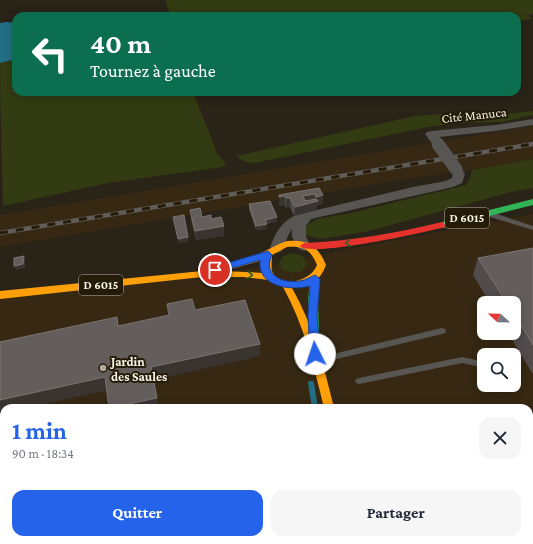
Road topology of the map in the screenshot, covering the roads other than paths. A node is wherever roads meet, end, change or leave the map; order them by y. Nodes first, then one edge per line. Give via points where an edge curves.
1 (533, 122) edge
2 (533, 202) edge
3 (487, 214) junction
4 (307, 216) junction
5 (533, 228) edge
6 (400, 235) junction
7 (304, 246) junction
8 (272, 251) junction
9 (357, 251) dead end
10 (332, 262) dead end
11 (321, 269) junction
12 (202, 274) junction
13 (271, 277) junction
14 (315, 279) junction
15 (286, 284) junction
16 (0, 295) edge
17 (442, 331) dead end
18 (316, 357) junction
19 (477, 364) edge
20 (359, 381) dead end
21 (329, 404) edge

1 - 4 street, Cité Manuca, bridge via 431,134 459,174 458,180
2 - 3 main road, D 6015
3 - 5 lane
3 - 6 main road, D 6015
4 - 7 street via 299,225 299,237
4 - 8 street via 293,221 284,229
6 -> 7 main road, D 6015 via 336,245
6 - 9 main road, D 6015
7 - 8 main road via 288,244
7 - 11 main road via 318,255
8 - 12 main road, D 6015
8 - 13 main road via 265,260 264,267
10 - 11 main road
11 - 14 main road
12 -> 13 main road, D 6015
12 - 16 main road, D 6015
13 - 15 main road
14 - 15 main road via 299,285
14 - 18 main road via 312,316
15 - 18 main road via 297,301
17 - 18 lane
18 - 21 main road
19 - 20 lane via 462,360

